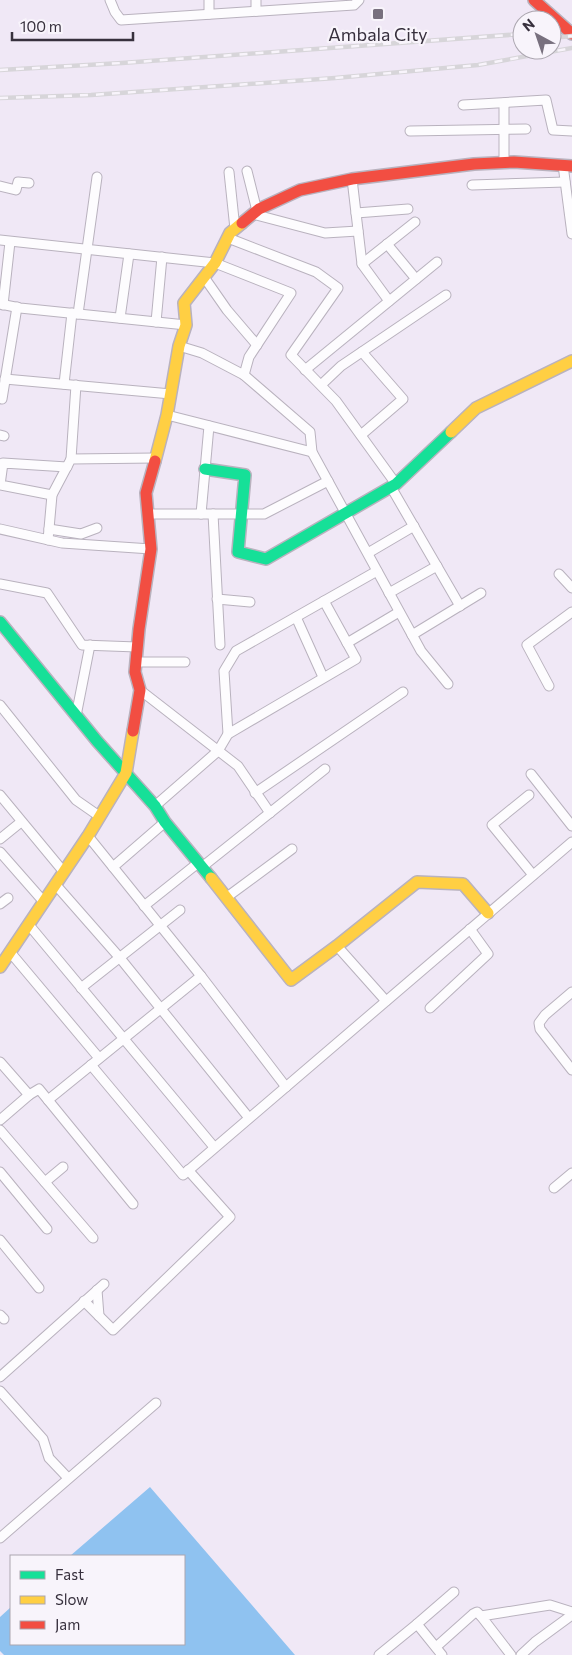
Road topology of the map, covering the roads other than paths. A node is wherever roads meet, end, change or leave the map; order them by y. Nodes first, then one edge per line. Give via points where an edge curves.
1 (110, 0) edge
2 (209, 0) edge
3 (256, 0) edge
4 (538, 1) edge
5 (355, 2) edge
6 (256, 11) junction
7 (209, 14) junction
8 (572, 34) edge
9 (504, 102) junction
10 (463, 105) dead end
11 (504, 129) junction
12 (526, 129) dead end
13 (410, 131) dead end
14 (572, 131) edge
15 (504, 162) junction
16 (567, 166) edge
17 (247, 171) dead end
18 (229, 172) dead end
19 (97, 177) dead end
20 (352, 179) junction
21 (565, 182) junction
22 (30, 183) dead end
23 (472, 185) dead end
24 (0, 186) edge
25 (408, 209) dead end
26 (255, 212) junction
27 (356, 213) junction
28 (415, 222) dead end
29 (358, 231) junction
30 (231, 234) junction
31 (572, 234) edge
32 (0, 240) edge
33 (10, 242) junction
34 (387, 244) junction
35 (87, 250) junction
36 (129, 254) junction
37 (162, 257) junction
38 (437, 262) dead end
39 (215, 263) junction
40 (362, 264) junction
41 (204, 277) junction
42 (416, 280) junction
43 (446, 295) dead end
44 (389, 301) junction
45 (2, 304) edge
46 (16, 307) junction
47 (75, 314) junction
48 (120, 318) junction
49 (156, 322) junction
50 (186, 325) junction
51 (180, 346) junction
52 (257, 346) junction
53 (362, 352) junction
54 (572, 361) edge
55 (305, 370) junction
56 (244, 374) junction
57 (5, 379) junction
58 (64, 384) junction
59 (76, 385) junction
60 (321, 385) junction
61 (171, 394) junction
62 (2, 399) dead end
63 (167, 415) junction
64 (209, 426) junction
65 (361, 435) junction
66 (312, 452) junction
67 (155, 458) junction
68 (69, 463) junction
69 (206, 469) junction
70 (328, 481) junction
71 (394, 486) junction
72 (52, 495) junction
73 (346, 513) junction
74 (148, 514) junction
75 (202, 514) junction
76 (213, 514) junction
77 (242, 514) junction
78 (414, 526) junction
79 (0, 528) edge
80 (97, 528) dead end
81 (49, 529) junction
82 (48, 540) junction
83 (151, 549) junction
84 (368, 553) junction
85 (437, 566) junction
86 (377, 571) junction
87 (559, 574) dead end
88 (0, 584) edge
89 (572, 588) edge
90 (389, 593) junction
91 (481, 594) dead end
92 (218, 599) junction
93 (324, 601) junction
94 (250, 602) dead end
95 (460, 606) junction
96 (399, 612) junction
97 (572, 612) edge
98 (296, 617) junction
99 (0, 622) edge
100 (412, 635) junction
101 (347, 643) junction
102 (90, 645) junction
103 (220, 645) dead end
104 (137, 647) junction
105 (136, 662) junction
106 (185, 662) dead end
107 (323, 677) junction
108 (448, 684) dead end
109 (549, 686) dead end
110 (140, 690) junction
111 (403, 692) dead end
112 (0, 704) edge
113 (76, 716) junction
114 (228, 734) junction
115 (218, 751) junction
116 (325, 769) dead end
117 (126, 773) junction
118 (531, 774) dead end
119 (255, 792) junction
120 (0, 795) edge
121 (529, 795) dead end
122 (155, 806) junction
123 (270, 813) junction
124 (100, 816) junction
125 (21, 822) junction
126 (165, 822) junction
127 (572, 826) edge
128 (88, 836) junction
129 (0, 839) edge
130 (572, 842) edge
131 (292, 849) dead end
132 (0, 852) edge
133 (200, 865) junction
134 (113, 867) junction
135 (62, 871) junction
136 (533, 875) junction
137 (55, 884) junction
138 (227, 897) junction
139 (44, 902) junction
140 (144, 906) junction
141 (180, 910) dead end
142 (488, 913) junction
143 (29, 925) junction
144 (160, 926) junction
145 (470, 929) junction
146 (337, 946) junction
147 (10, 952) junction
148 (120, 958) junction
149 (0, 966) edge
150 (201, 976) junction
151 (82, 988) junction
152 (572, 992) edge
153 (386, 1000) junction
154 (162, 1008) junction
155 (430, 1008) dead end
156 (123, 1038) junction
157 (99, 1058) junction
158 (0, 1062) edge
159 (91, 1065) junction
160 (572, 1070) edge
161 (286, 1086) junction
162 (29, 1095) junction
163 (48, 1100) junction
164 (249, 1118) junction
165 (0, 1119) edge
166 (0, 1130) edge
167 (214, 1147) junction
168 (63, 1167) dead end
169 (188, 1170) junction
170 (0, 1172) edge
171 (572, 1173) edge
172 (45, 1182) junction
173 (554, 1188) dead end
174 (133, 1204) dead end
175 (47, 1229) dead end
176 (92, 1238) dead end
177 (0, 1240) edge
178 (39, 1288) dead end
179 (84, 1301) junction
180 (99, 1316) junction
181 (0, 1377) edge
182 (0, 1391) edge
183 (156, 1403) dead end
184 (68, 1478) junction
185 (0, 1538) edge
186 (454, 1592) dead end
187 (572, 1613) edge
188 (481, 1616) junction
189 (417, 1624) junction
190 (436, 1647) junction
191 (379, 1655) edge
192 (442, 1655) edge
193 (511, 1655) edge
194 (521, 1655) edge

1 - 7 street via 122,20
2 - 7 street
3 - 6 street
4 - 8 street
5 - 6 street
6 - 7 street
9 - 10 street
9 - 11 street
9 - 14 street via 546,100 553,130
11 - 12 street
11 - 13 street
11 - 15 street
15 - 16 street
15 - 20 street
16 - 21 street
17 - 26 street
18 - 30 street
19 - 35 street
20 - 26 street via 300,190
20 - 27 street
21 - 23 street
21 - 31 street
22 - 24 street via 18,182 16,190
25 - 27 street
26 - 29 street via 325,232
26 - 30 street
27 - 29 street
28 - 34 street
29 - 40 street
30 - 39 street
30 - 55 street via 316,272 338,288 290,355
32 - 33 street
33 - 35 street
33 - 45 street
34 - 40 street
34 - 42 street
35 - 36 street
35 - 47 street
36 - 37 street
36 - 48 street
37 - 39 street
37 - 49 street
38 - 42 street
39 - 41 street
39 - 52 street via 291,292
40 - 44 street
41 - 50 street via 184,303
41 - 52 street
42 - 44 street
43 - 53 street
44 - 55 street
45 - 46 street
46 - 47 street
46 - 57 street
47 - 48 street
47 - 58 street
48 - 49 street
49 - 50 street
50 - 51 street
51 - 56 street
51 - 61 street
52 - 56 street via 249,357
53 - 60 street
53 - 65 street via 403,399
54 - 71 street via 476,408
55 - 60 street
56 - 66 street via 310,432
57 - 58 street
57 - 62 street
58 - 59 street
59 - 61 street
59 - 68 street
60 - 65 street
61 - 63 street
63 - 64 street
63 - 67 street
64 - 66 street
64 - 69 street
65 - 71 street
66 - 70 street
67 - 68 street
67 - 74 street via 146,493
68 - 72 street
68 - 72 street via 3,463 0,485
69 - 75 street
69 - 77 street via 245,475
70 - 73 street
70 - 77 street via 264,514
71 - 73 street
71 - 78 street
72 - 81 street
73 - 77 street via 266,559 238,552
73 - 84 street
74 - 75 street
74 - 83 street
75 - 76 street
76 - 77 street
76 - 92 street
78 - 84 street
78 - 85 street
79 - 82 street
80 - 81 street via 81,534
81 - 82 street
82 - 83 street
83 - 104 street
84 - 86 street
85 - 90 street
85 - 95 street
86 - 90 street
86 - 93 street
87 - 89 street
88 - 102 street via 47,593 82,644
90 - 96 street
91 - 95 street
92 - 94 street
92 - 103 street
93 - 98 street
93 - 101 street
95 - 100 street
96 - 100 street
96 - 101 street
97 - 109 street via 528,645
98 - 107 street
98 - 114 street via 236,651 224,671
99 - 113 street
100 - 108 street
101 - 107 street via 356,659
102 - 104 street
102 - 113 street
104 - 105 street
105 - 106 street
105 - 110 street
107 - 114 street
110 - 115 street
110 - 117 street
111 - 119 street
112 - 124 street via 76,800
113 - 117 street
114 - 115 street
115 - 119 street via 238,766
115 - 122 street
116 - 123 street
117 - 122 street
117 - 124 street
118 - 127 street
119 - 123 street
120 - 125 street
121 - 136 street via 492,825
122 - 126 street
123 - 133 street
124 - 128 street
125 - 129 street
125 - 135 street
126 - 133 street
126 - 134 street
128 - 134 street
128 - 135 street
130 - 136 street
131 - 138 street
132 - 139 street
133 - 138 street
133 - 140 street
134 - 140 street
135 - 137 street
136 - 142 street
137 - 139 street
137 - 148 street
138 - 146 street via 291,980
139 - 143 street
140 - 144 street
141 - 144 street
142 - 145 street
142 - 146 street via 463,884 417,882
143 - 147 street
143 - 151 street
144 - 148 street
144 - 150 street
145 - 153 street
145 - 155 street via 488,954
146 - 153 street
147 - 149 street
147 - 157 street
148 - 151 street
148 - 154 street
150 - 154 street
150 - 161 street
151 - 156 street
152 - 160 street via 539,1024
153 - 161 street
154 - 156 street
154 - 164 street
156 - 157 street
156 - 167 street
157 - 159 street
158 - 162 street
159 - 163 street
159 - 169 street via 183,1175
161 - 164 street
162 - 163 street via 39,1089
162 - 165 street
163 - 174 street
164 - 167 street
166 - 172 street
167 - 169 street
168 - 172 street
169 - 180 street via 230,1217 113,1330
170 - 175 street
171 - 173 street
172 - 176 street
177 - 178 street
179 - 180 street
179 - 180 street via 100,1287
179 - 181 street
182 - 184 street via 43,1439 49,1458
183 - 184 street
184 - 185 street
186 - 189 street
187 - 188 street via 550,1605
187 - 194 street
188 - 190 street via 477,1612 473,1614
188 - 193 street
189 - 190 street
189 - 191 street
190 - 192 street

